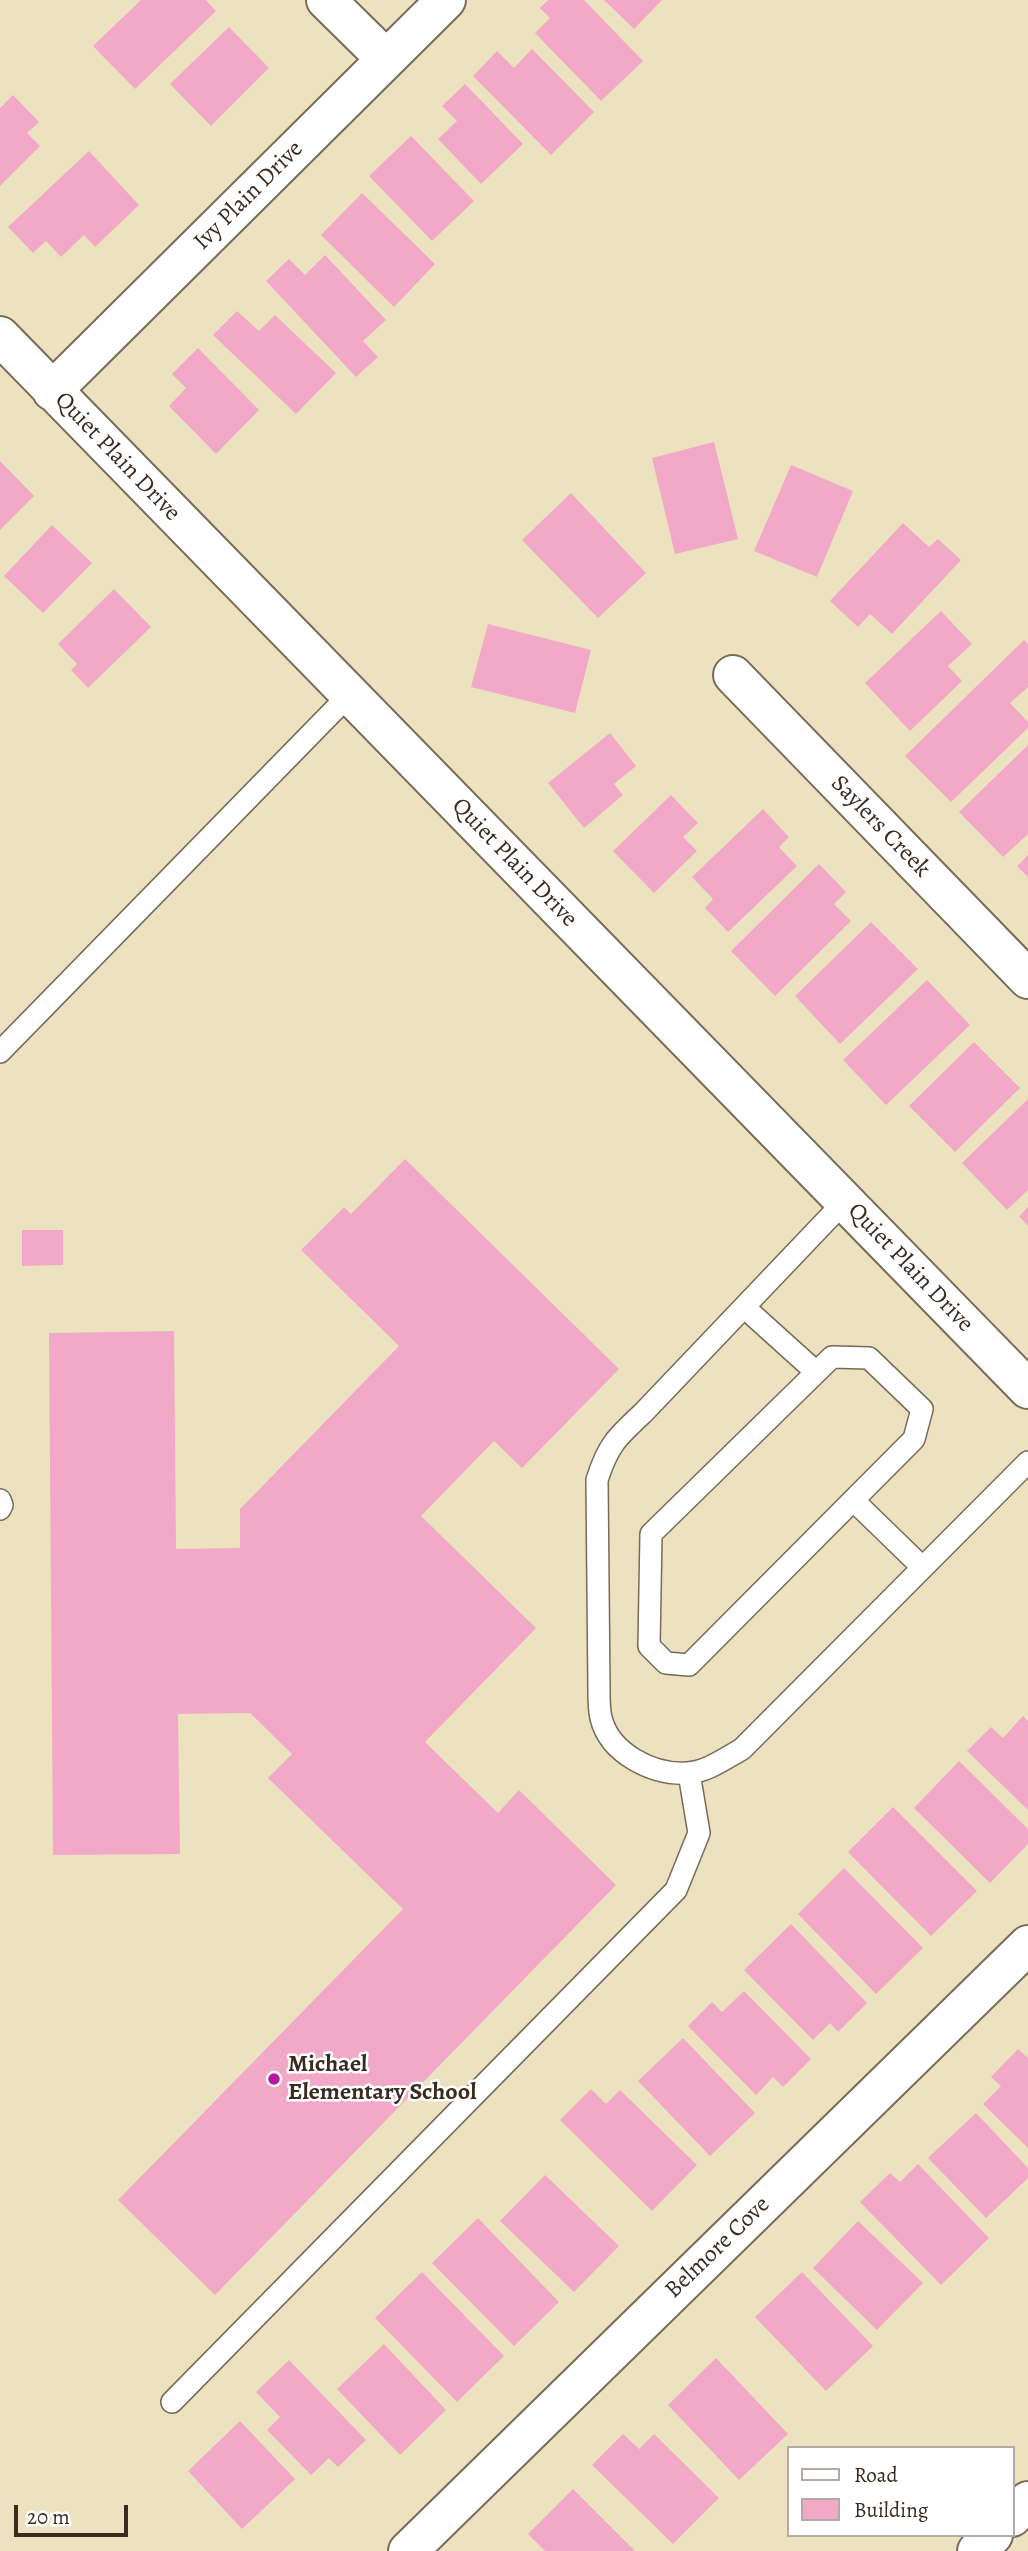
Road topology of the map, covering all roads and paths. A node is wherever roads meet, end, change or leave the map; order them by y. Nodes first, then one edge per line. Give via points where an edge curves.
1 (326, 0) edge
2 (446, 0) edge
3 (386, 60) junction
4 (0, 337) edge
5 (52, 391) junction
6 (733, 675) dead end
7 (349, 695) junction
8 (1028, 979) edge
9 (0, 1052) edge
10 (845, 1201) junction
11 (744, 1307) junction
12 (817, 1372) junction
13 (1028, 1389) edge
14 (1028, 1462) edge
15 (0, 1500) edge
16 (853, 1500) junction
17 (0, 1509) edge
18 (922, 1567) junction
19 (689, 1773) junction
20 (1028, 1945) edge
21 (172, 2402) dead end
22 (1028, 2501) edge
23 (1014, 2515) edge
24 (991, 2537) edge
25 (408, 2551) edge
26 (977, 2551) edge

1 - 3 street
2 - 3 street, Ivy Plain Drive
3 - 5 street, Ivy Plain Drive
4 - 5 street, Quiet Plain Drive
5 - 7 street, Quiet Plain Drive
6 - 8 street, Saylers Creek
7 - 9 lane
7 - 10 street, Quiet Plain Drive
10 - 11 lane
10 - 13 street, Quiet Plain Drive
11 - 12 lane
11 - 19 lane via 614,1440 597,1480 601,1718 609,1737 644,1765
12 - 16 lane via 832,1357 869,1358 922,1409 914,1439
12 - 16 lane via 650,1534 649,1646 666,1663 689,1665
14 - 18 lane
15 - 17 lane
16 - 18 lane
18 - 19 lane via 742,1749
19 - 21 lane via 699,1833 676,1890
20 - 25 street, Belmore Cove
22 - 23 street
24 - 26 street

